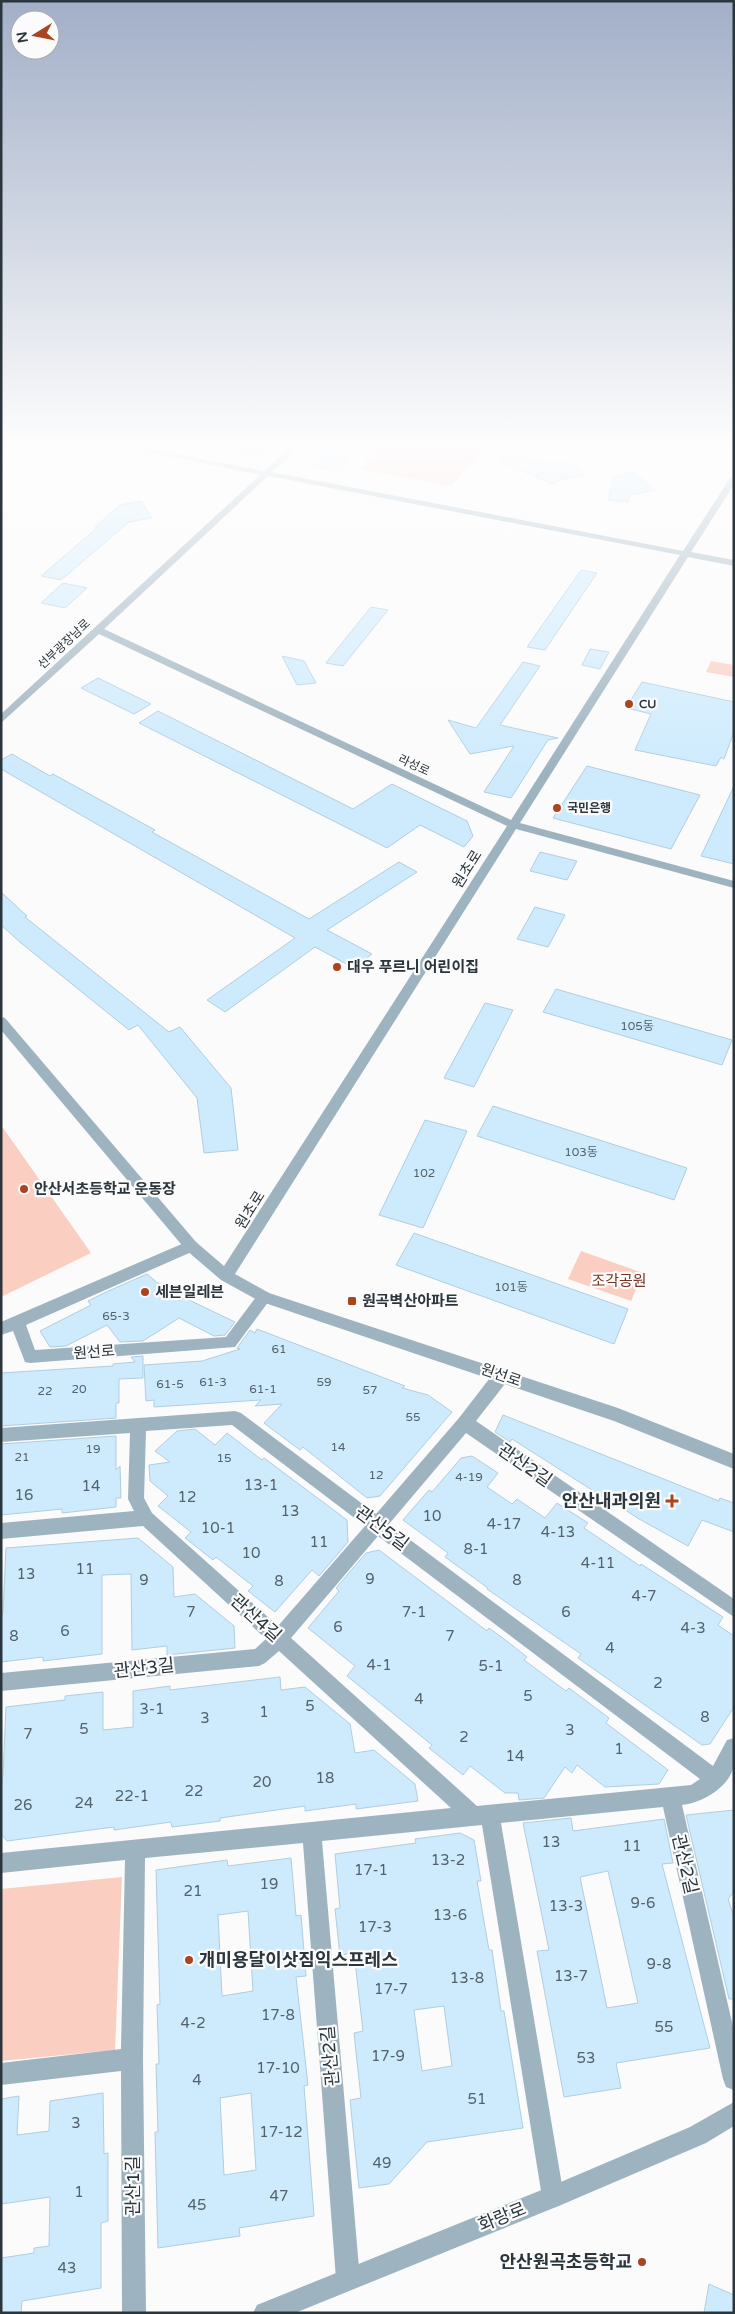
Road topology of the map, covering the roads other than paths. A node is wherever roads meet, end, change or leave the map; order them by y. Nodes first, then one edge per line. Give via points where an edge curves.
1 (182, 552) edge
2 (674, 552) edge
3 (685, 554) junction
4 (734, 563) edge
5 (98, 630) junction
6 (1, 720) edge
7 (513, 825) junction
8 (734, 885) edge
9 (1, 1021) edge
10 (191, 1246) junction
11 (226, 1276) junction
12 (264, 1298) junction
13 (17, 1322) junction
14 (1, 1329) edge
15 (502, 1375) junction
16 (465, 1423) junction
17 (138, 1425) junction
18 (1, 1435) edge
19 (734, 1462) edge
20 (146, 1518) junction
21 (376, 1524) junction
22 (1, 1531) edge
23 (734, 1609) edge
24 (279, 1639) junction
25 (1, 1682) edge
26 (734, 1747) edge
27 (716, 1780) junction
28 (670, 1796) junction
29 (482, 1815) junction
30 (312, 1832) junction
31 (135, 1850) junction
32 (1, 1864) edge
33 (132, 2060) junction
34 (1, 2074) edge
35 (734, 2079) edge
36 (734, 2113) edge
37 (553, 2197) junction
38 (348, 2279) junction
39 (134, 2313) edge
40 (265, 2313) edge

1 - 5 street, 선부광장남로
2 - 3 street
3 - 4 street
3 - 7 street, 원초로
5 - 6 street, 선부광장남로
5 - 7 street, 라성로
7 - 8 street, 라성로
7 - 11 street, 원초로
9 - 10 street, 원선로
10 - 11 street, 원선로
10 - 13 street
11 - 12 street, 원선로
12 - 13 street, 원선로 via 230,1342 30,1357
12 - 15 street, 원선로
13 - 14 street
15 - 16 street
15 - 19 street, 원선로 via 618,1415
16 - 21 street, 관산3길
16 - 23 street, 관산2길
17 - 18 street, 관산5길
17 - 20 street via 136,1499
17 - 21 street, 관산5길 via 235,1418
20 - 22 street
20 - 24 street, 관산4길
21 - 24 street, 관산3길
21 - 27 street, 관산5길
24 - 25 street, 관산3길 via 259,1657
24 - 29 street, 관산4길
26 - 27 street
27 - 28 street via 693,1794
28 - 29 street
28 - 35 street, 관산2길
29 - 30 street
29 - 37 street
30 - 31 street
30 - 38 street, 관산2길
31 - 32 street
31 - 33 street, 관산1길
33 - 34 street
33 - 39 street, 관산1길
36 - 37 street, 화랑로 via 698,2135
37 - 38 street, 화랑로
38 - 40 street, 화랑로

